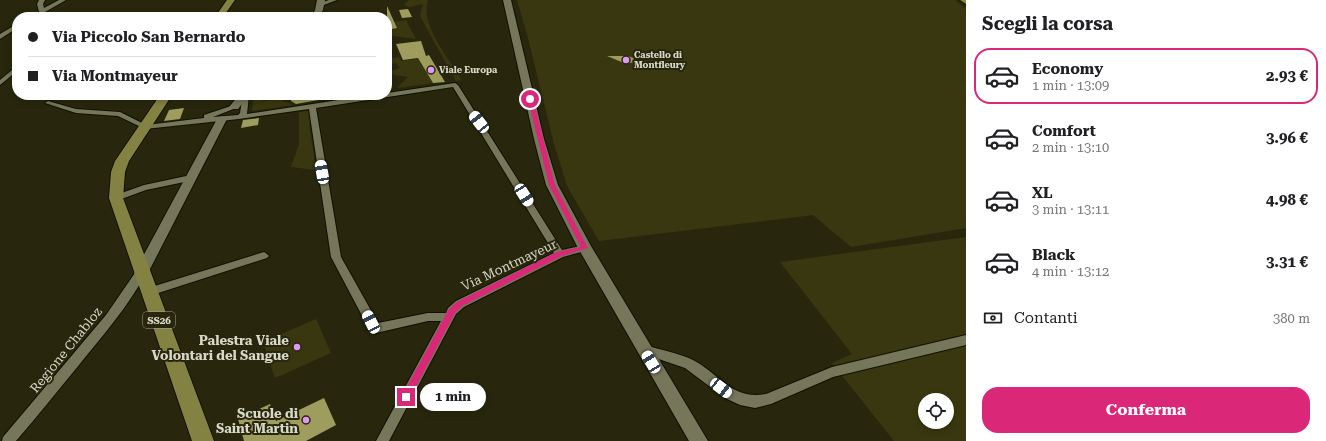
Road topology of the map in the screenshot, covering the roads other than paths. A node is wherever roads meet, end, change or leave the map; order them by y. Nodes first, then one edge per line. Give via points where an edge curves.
1 (55, 0) edge
2 (63, 0) edge
3 (231, 0) edge
4 (334, 0) edge
5 (507, 0) edge
6 (42, 1) edge
7 (321, 2) edge
8 (41, 12) edge
9 (43, 12) edge
10 (223, 12) edge
11 (318, 12) edge
12 (12, 29) edge
13 (0, 36) edge
14 (12, 72) edge
15 (0, 83) edge
16 (392, 94) edge
17 (163, 100) edge
18 (240, 100) edge
19 (244, 100) edge
20 (352, 100) edge
21 (48, 103) dead end
22 (312, 106) junction
23 (234, 107) junction
24 (241, 115) junction
25 (222, 119) junction
26 (192, 122) junction
27 (145, 127) junction
28 (191, 178) junction
29 (116, 198) junction
30 (585, 248) junction
31 (560, 254) junction
32 (264, 256) dead end
33 (141, 273) junction
34 (149, 292) junction
35 (448, 317) junction
36 (966, 340) edge
37 (644, 349) junction
38 (8, 441) edge
39 (203, 441) edge
40 (382, 441) edge
41 (699, 441) edge

1 - 6 street
2 - 9 street
3 - 10 main road
4 - 7 street
5 - 30 street via 552,185
6 - 8 street
7 - 11 street
12 - 13 street
14 - 15 street
16 - 31 street via 455,85
17 - 27 main road, SS26
18 - 23 street
19 - 24 street
20 - 22 street
21 - 27 street via 76,111 120,114
22 - 24 street
22 - 35 street via 336,258 371,322 376,328 428,317
23 - 24 street via 238,107
23 - 25 street
23 - 26 street
24 - 25 street
25 - 26 street
25 - 28 street
26 - 27 street
27 - 29 main road, SS26 via 120,166
28 - 29 street via 144,188
28 - 33 street
29 - 33 main road, SS26
30 - 31 street, Via Montmayeur
30 - 37 street
31 - 35 street, Via Montmayeur via 460,304
32 - 34 street
33 - 34 main road, SS26
33 - 38 street, Regione Chabloz via 130,292 89,345
34 - 39 main road, SS26
35 - 40 street, Via Montmayeur
36 - 37 street via 832,372 767,400 755,402 729,394 689,364
37 - 41 street

